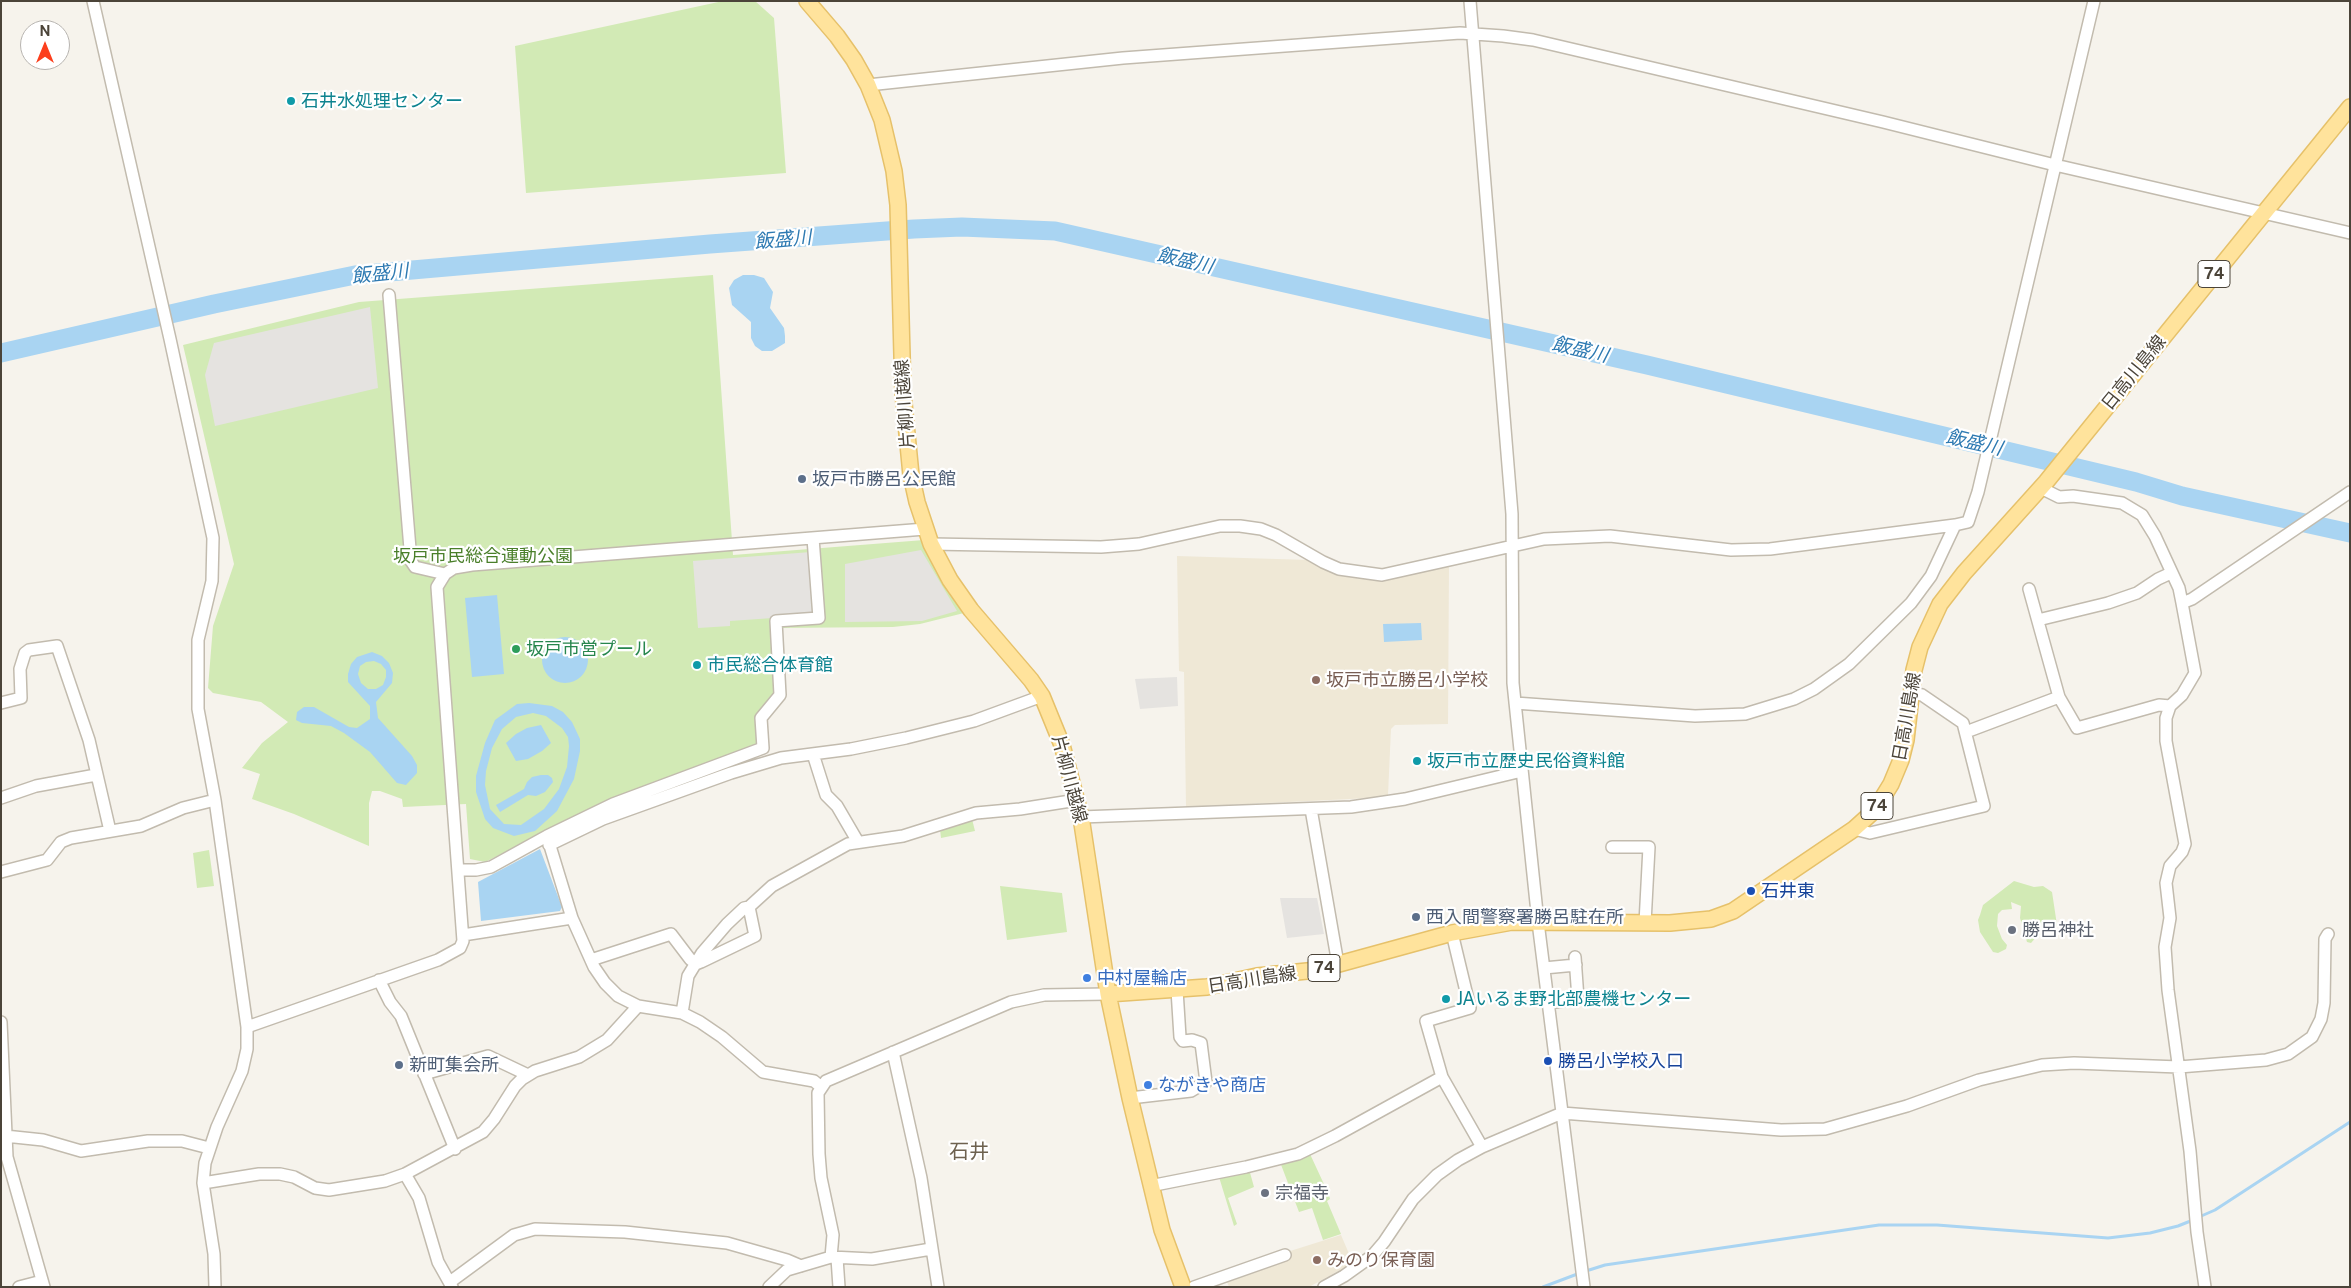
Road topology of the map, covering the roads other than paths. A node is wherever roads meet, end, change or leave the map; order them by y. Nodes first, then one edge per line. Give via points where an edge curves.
1 (92, 1) edge
2 (807, 1) edge
3 (1470, 1) edge
4 (2094, 1) edge
5 (1472, 34) junction
6 (868, 85) junction
7 (2350, 107) edge
8 (2055, 165) junction
9 (2264, 212) junction
10 (2350, 233) edge
11 (389, 295) dead end
12 (2044, 485) junction
13 (2350, 492) edge
14 (1955, 525) junction
15 (928, 536) junction
16 (813, 538) junction
17 (1513, 545) junction
18 (2172, 573) junction
19 (445, 574) junction
20 (2029, 589) dead end
21 (2182, 603) junction
22 (2038, 620) junction
23 (1910, 693) junction
24 (1042, 696) junction
25 (2059, 697) junction
26 (1, 703) edge
27 (1515, 703) junction
28 (2170, 706) junction
29 (1966, 732) junction
30 (813, 754) junction
31 (1522, 771) junction
32 (96, 775) junction
33 (1, 798) edge
34 (215, 800) junction
35 (1078, 800) junction
36 (1311, 809) junction
37 (1081, 817) junction
38 (1854, 829) junction
39 (110, 831) junction
40 (548, 841) junction
41 (858, 842) junction
42 (1612, 847) dead end
43 (458, 870) junction
44 (1, 872) edge
45 (749, 907) junction
46 (572, 918) junction
47 (1538, 922) junction
48 (1645, 923) junction
49 (1452, 933) junction
50 (2328, 934) dead end
51 (463, 935) junction
52 (591, 960) junction
53 (696, 964) junction
54 (1338, 964) junction
55 (1544, 968) junction
56 (379, 980) junction
57 (1178, 990) junction
58 (1108, 994) junction
59 (1548, 1003) junction
60 (638, 1006) junction
61 (682, 1013) junction
62 (1, 1022) edge
63 (247, 1027) junction
64 (893, 1052) junction
65 (2179, 1067) junction
66 (424, 1074) junction
67 (528, 1075) junction
68 (1442, 1077) junction
69 (821, 1087) junction
70 (1130, 1098) junction
71 (3, 1113) edge
72 (1562, 1113) junction
73 (5, 1136) junction
74 (1482, 1147) junction
75 (209, 1148) junction
76 (455, 1149) junction
77 (405, 1174) junction
78 (6, 1178) edge
79 (203, 1183) junction
80 (1150, 1186) junction
81 (931, 1249) junction
82 (1285, 1255) dead end
83 (834, 1257) junction
84 (801, 1266) junction
85 (43, 1284) edge
86 (451, 1284) edge
87 (1584, 1284) edge
88 (19, 1287) edge
89 (215, 1287) edge
90 (769, 1287) edge
91 (840, 1287) edge
92 (938, 1287) edge
93 (1183, 1287) edge
94 (1194, 1287) edge
95 (1324, 1287) edge
96 (2205, 1287) edge

1 - 34 street via 213,538 212,581 198,640 198,700
2 - 6 main road, 片柳川越線 via 837,36
3 - 5 street
4 - 8 street
5 - 6 street via 1123,58
5 - 8 street via 1533,40
5 - 17 street
6 - 15 main road, 片柳川越線 via 882,120 894,171 900,253 903,393 910,475
7 - 9 main road, 日高川島線 / 74
8 - 9 street
8 - 14 street via 1970,519
9 - 10 street
9 - 12 main road, 日高川島線 / 74
11 - 19 street via 411,561 415,567
12 - 18 street via 2059,498 2073,496 2122,503 2135,510 2148,522
12 - 23 main road, 日高川島線 / 74 via 1940,604 1920,647
13 - 21 street via 2192,600
14 - 17 street via 1770,549 1731,550 1610,536 1544,539
14 - 27 street via 1931,576 1911,603 1848,664 1794,699 1745,714 1695,716
15 - 16 street
15 - 17 street via 1101,547 1138,544 1220,526 1240,526 1276,535 1339,569 1372,575 1408,570
15 - 24 main road, 片柳川越線 via 950,580 971,610
16 - 19 street via 472,565 454,568
16 - 40 street via 819,618 776,621 780,695 762,718 763,748 612,804
17 - 27 street via 1512,683
18 - 21 street
18 - 22 street via 2137,593
19 - 43 street via 437,587
20 - 22 street
21 - 28 street via 2195,673 2182,695
22 - 25 street
23 - 29 street via 1922,694 1958,717
23 - 38 main road, 日高川島線 / 74 via 1906,740 1898,768 1875,810
24 - 30 street via 974,721 851,750
24 - 35 main road, 片柳川越線 via 1062,744
25 - 28 street via 2076,728 2159,705
25 - 29 street
26 - 32 street via 21,698 20,669 25,653 57,646 78,703
27 - 31 street
28 - 65 street via 2166,718 2166,741 2184,844 2182,852 2170,866 2166,883 2170,918 2165,947
29 - 38 street via 1984,806 1870,833
30 - 40 street via 781,758 719,777
30 - 41 street via 826,795 837,806
31 - 36 street via 1375,804
31 - 47 street
32 - 33 street via 36,786
32 - 39 street
34 - 39 street via 183,808 141,826
34 - 63 street
35 - 37 main road, 片柳川越線
35 - 41 street via 1020,810 976,813 903,836
36 - 37 street
36 - 54 street
37 - 58 main road, 片柳川越線
38 - 48 main road, 日高川島線 / 74 via 1732,911 1695,922
39 - 44 street via 70,838 61,842 47,860
40 - 43 street via 491,867
40 - 46 street
41 - 45 street via 805,866 772,886
42 - 48 street via 1649,847
43 - 51 street
45 - 53 street via 739,912 710,941
45 - 53 street via 755,936
46 - 51 street
46 - 52 street
47 - 48 main road, 日高川島線 / 74
47 - 49 main road, 日高川島線 / 74 via 1491,925
47 - 55 street
49 - 54 main road, 日高川島線 / 74
49 - 68 street via 1470,1008 1426,1021
50 - 65 street via 2325,939 2324,1003 2312,1037 2288,1054 2266,1060
51 - 56 street via 460,948 453,953
52 - 53 street via 671,934
52 - 60 street via 605,983 618,996
53 - 61 street via 684,988
54 - 57 main road, 日高川島線 / 74 via 1317,970 1257,976 1222,985
55 - 59 street
55 - 59 street via 1575,961 1578,999
56 - 63 street
56 - 66 street via 401,1016
57 - 58 main road, 日高川島線 / 74
57 - 70 street via 1180,1037 1183,1041 1201,1043 1206,1082 1191,1091
58 - 64 street via 1044,994 1023,999
58 - 70 main road
59 - 72 street
60 - 61 street
60 - 67 street via 607,1040 579,1057
61 - 69 street via 722,1037 763,1072 814,1082
62 - 71 street
63 - 75 street via 242,1071
64 - 69 street via 829,1079
64 - 81 street via 921,1178
65 - 72 street via 2074,1062 2042,1065 1979,1080 1907,1106 1825,1129 1781,1130
65 - 96 street
66 - 67 street via 488,1056
66 - 76 street
67 - 76 street via 515,1086 483,1132
68 - 74 street
68 - 80 street via 1298,1154
69 - 83 street via 818,1103 819,1154
70 - 80 main road
71 - 73 street
72 - 74 street
72 - 87 street
73 - 75 street via 43,1140 81,1151 148,1141 182,1141
73 - 78 street
74 - 95 street via 1437,1175 1413,1199 1372,1256
75 - 79 street
76 - 77 street
77 - 79 street via 385,1181 329,1190 280,1174
77 - 86 street via 419,1198 438,1262
78 - 85 street
79 - 89 street via 214,1254
80 - 93 main road
81 - 83 street via 872,1259
81 - 92 street
82 - 94 street
83 - 84 street
83 - 91 street
84 - 86 street via 727,1243 625,1232 535,1229 514,1235
84 - 90 street via 788,1270
85 - 88 street

